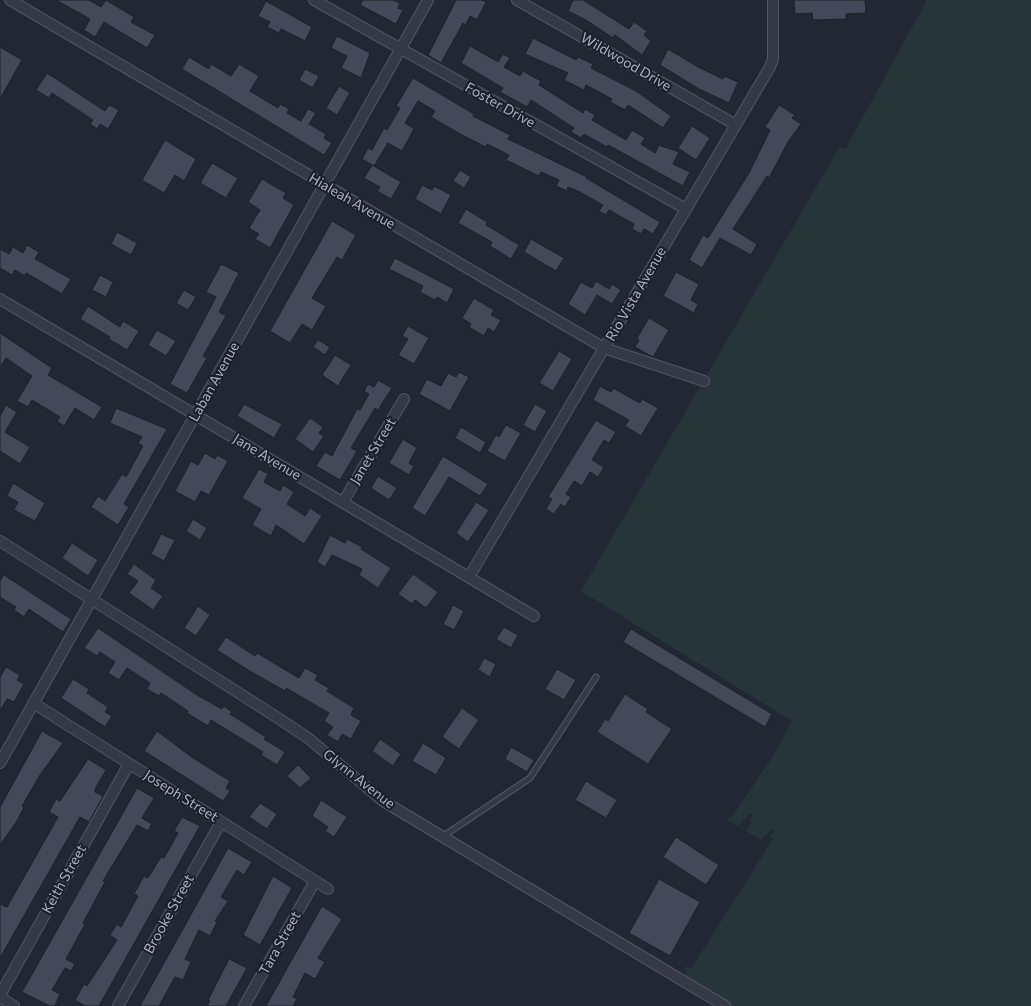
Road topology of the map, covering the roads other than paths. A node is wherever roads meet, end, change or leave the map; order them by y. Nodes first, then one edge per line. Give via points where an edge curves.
1 (10, 0) edge
2 (314, 0) edge
3 (428, 0) edge
4 (517, 0) edge
5 (773, 1) edge
6 (400, 49) junction
7 (736, 125) junction
8 (324, 185) junction
9 (686, 209) junction
10 (0, 299) edge
11 (604, 348) junction
12 (704, 381) dead end
13 (404, 399) dead end
14 (195, 415) junction
15 (343, 502) junction
16 (0, 541) edge
17 (469, 577) junction
18 (91, 599) junction
19 (534, 616) dead end
20 (596, 677) dead end
21 (33, 704) junction
22 (0, 763) edge
23 (129, 764) junction
24 (221, 822) junction
25 (442, 837) junction
26 (315, 881) junction
27 (328, 889) dead end
28 (0, 996) edge
29 (14, 1006) edge
30 (118, 1006) edge
31 (244, 1006) edge
32 (725, 1006) edge

1 - 8 street, Hialeah Avenue
2 - 6 street, Foster Drive
3 - 6 street, Laban Avenue
4 - 7 street, Wildwood Drive
5 - 7 street, Rio Vista Avenue via 773,59
6 - 8 street, Laban Avenue
6 - 9 street, Foster Drive
7 - 9 street, Rio Vista Avenue
8 - 11 street, Hialeah Avenue
8 - 14 street, Laban Avenue
9 - 11 street, Rio Vista Avenue
10 - 14 street, Jane Avenue
11 - 12 street, Hialeah Avenue
11 - 17 street, Rio Vista Avenue
13 - 15 street, Janet Street
14 - 15 street, Jane Avenue
14 - 18 street, Laban Avenue
15 - 17 street, Jane Avenue
16 - 18 street, Glynn Avenue
17 - 19 street, Jane Avenue
18 - 21 street, Laban Avenue
18 - 25 street, Glynn Avenue via 308,738 383,801
20 - 25 lane via 530,778
21 - 22 street, Laban Avenue
21 - 23 street, Joseph Street
23 - 24 street, Joseph Street
23 - 28 street, Keith Street
24 - 26 street, Joseph Street
24 - 30 street, Brooke Street
25 - 32 street, Glynn Avenue
26 - 27 street, Joseph Street
26 - 31 street, Tara Street
28 - 29 street

